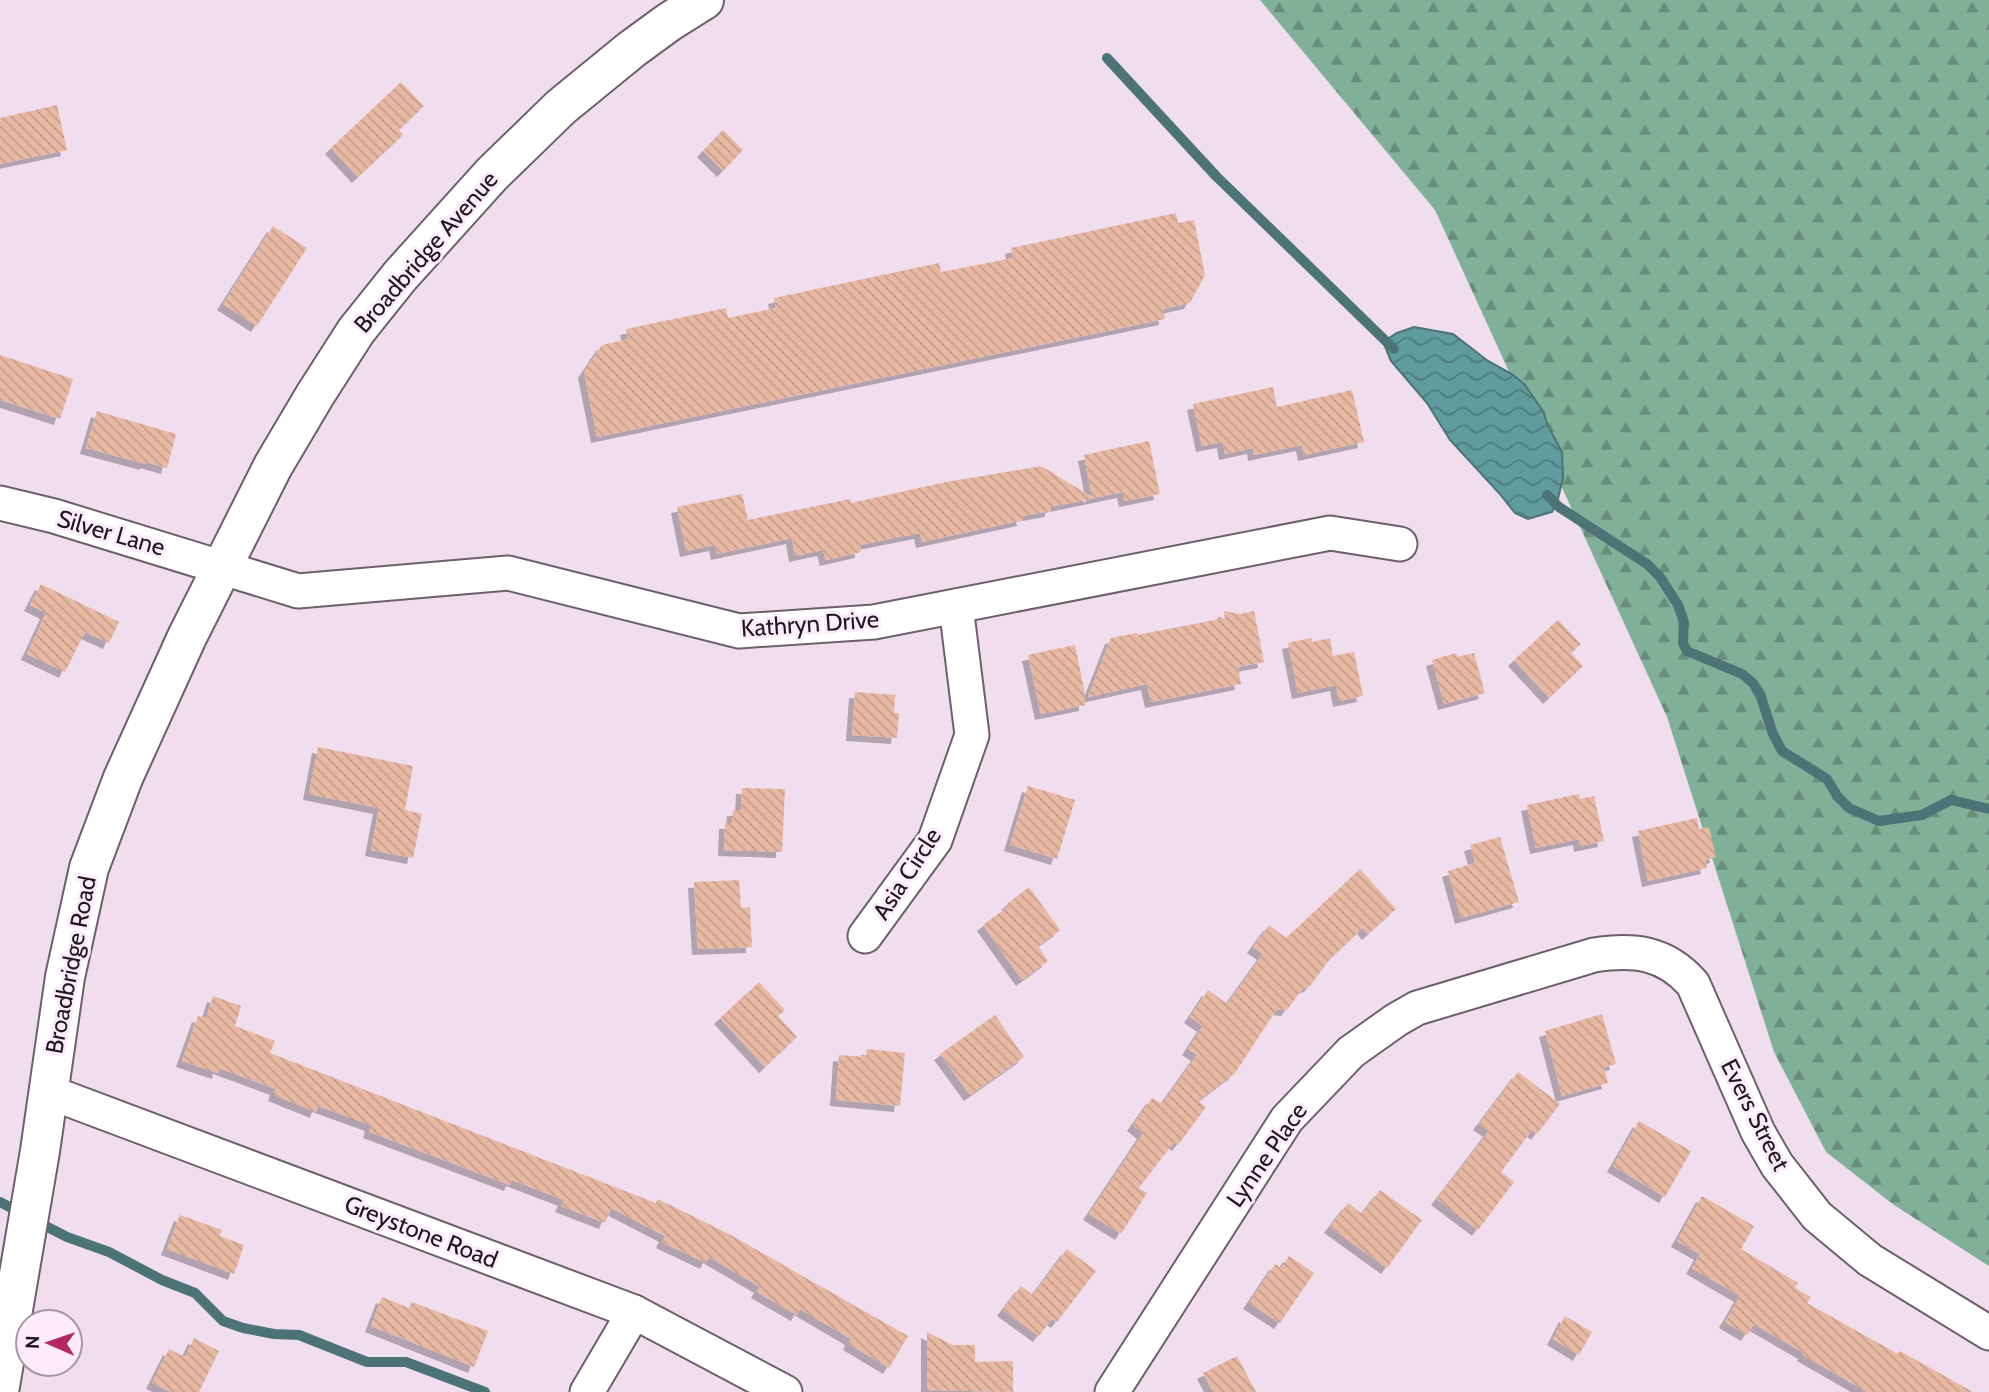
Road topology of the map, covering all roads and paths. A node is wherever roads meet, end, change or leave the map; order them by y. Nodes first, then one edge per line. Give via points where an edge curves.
1 (704, 0) edge
2 (0, 503) edge
3 (1401, 544) dead end
4 (222, 568) junction
5 (956, 606) junction
6 (865, 936) dead end
7 (1683, 973) joint
8 (49, 1092) junction
9 (634, 1312) junction
10 (1989, 1333) edge
11 (0, 1386) edge
12 (587, 1392) edge
13 (785, 1392) edge
14 (1112, 1392) edge

1 - 4 main road, Broadbridge Avenue via 632,49 561,107 492,174 400,276 356,331 315,395
2 - 4 street, Silver Lane
3 - 5 street, Kathryn Drive via 1329,533
4 - 5 street, Kathryn Drive via 298,591 508,573 739,631 874,622
4 - 8 main road, Broadbridge Road via 122,778 89,868 65,977
5 - 6 street, Asia Circle via 972,735 935,840
7 - 10 street, Evers Street via 1693,984 1758,1132 1817,1216 1870,1260
7 - 14 street, Lynne Place via 1640,953 1594,955 1417,1008 1351,1052 1287,1119
8 - 9 street, Greystone Road
8 - 11 main road, Broadbridge Road
9 - 12 street
9 - 13 street, Greystone Road

